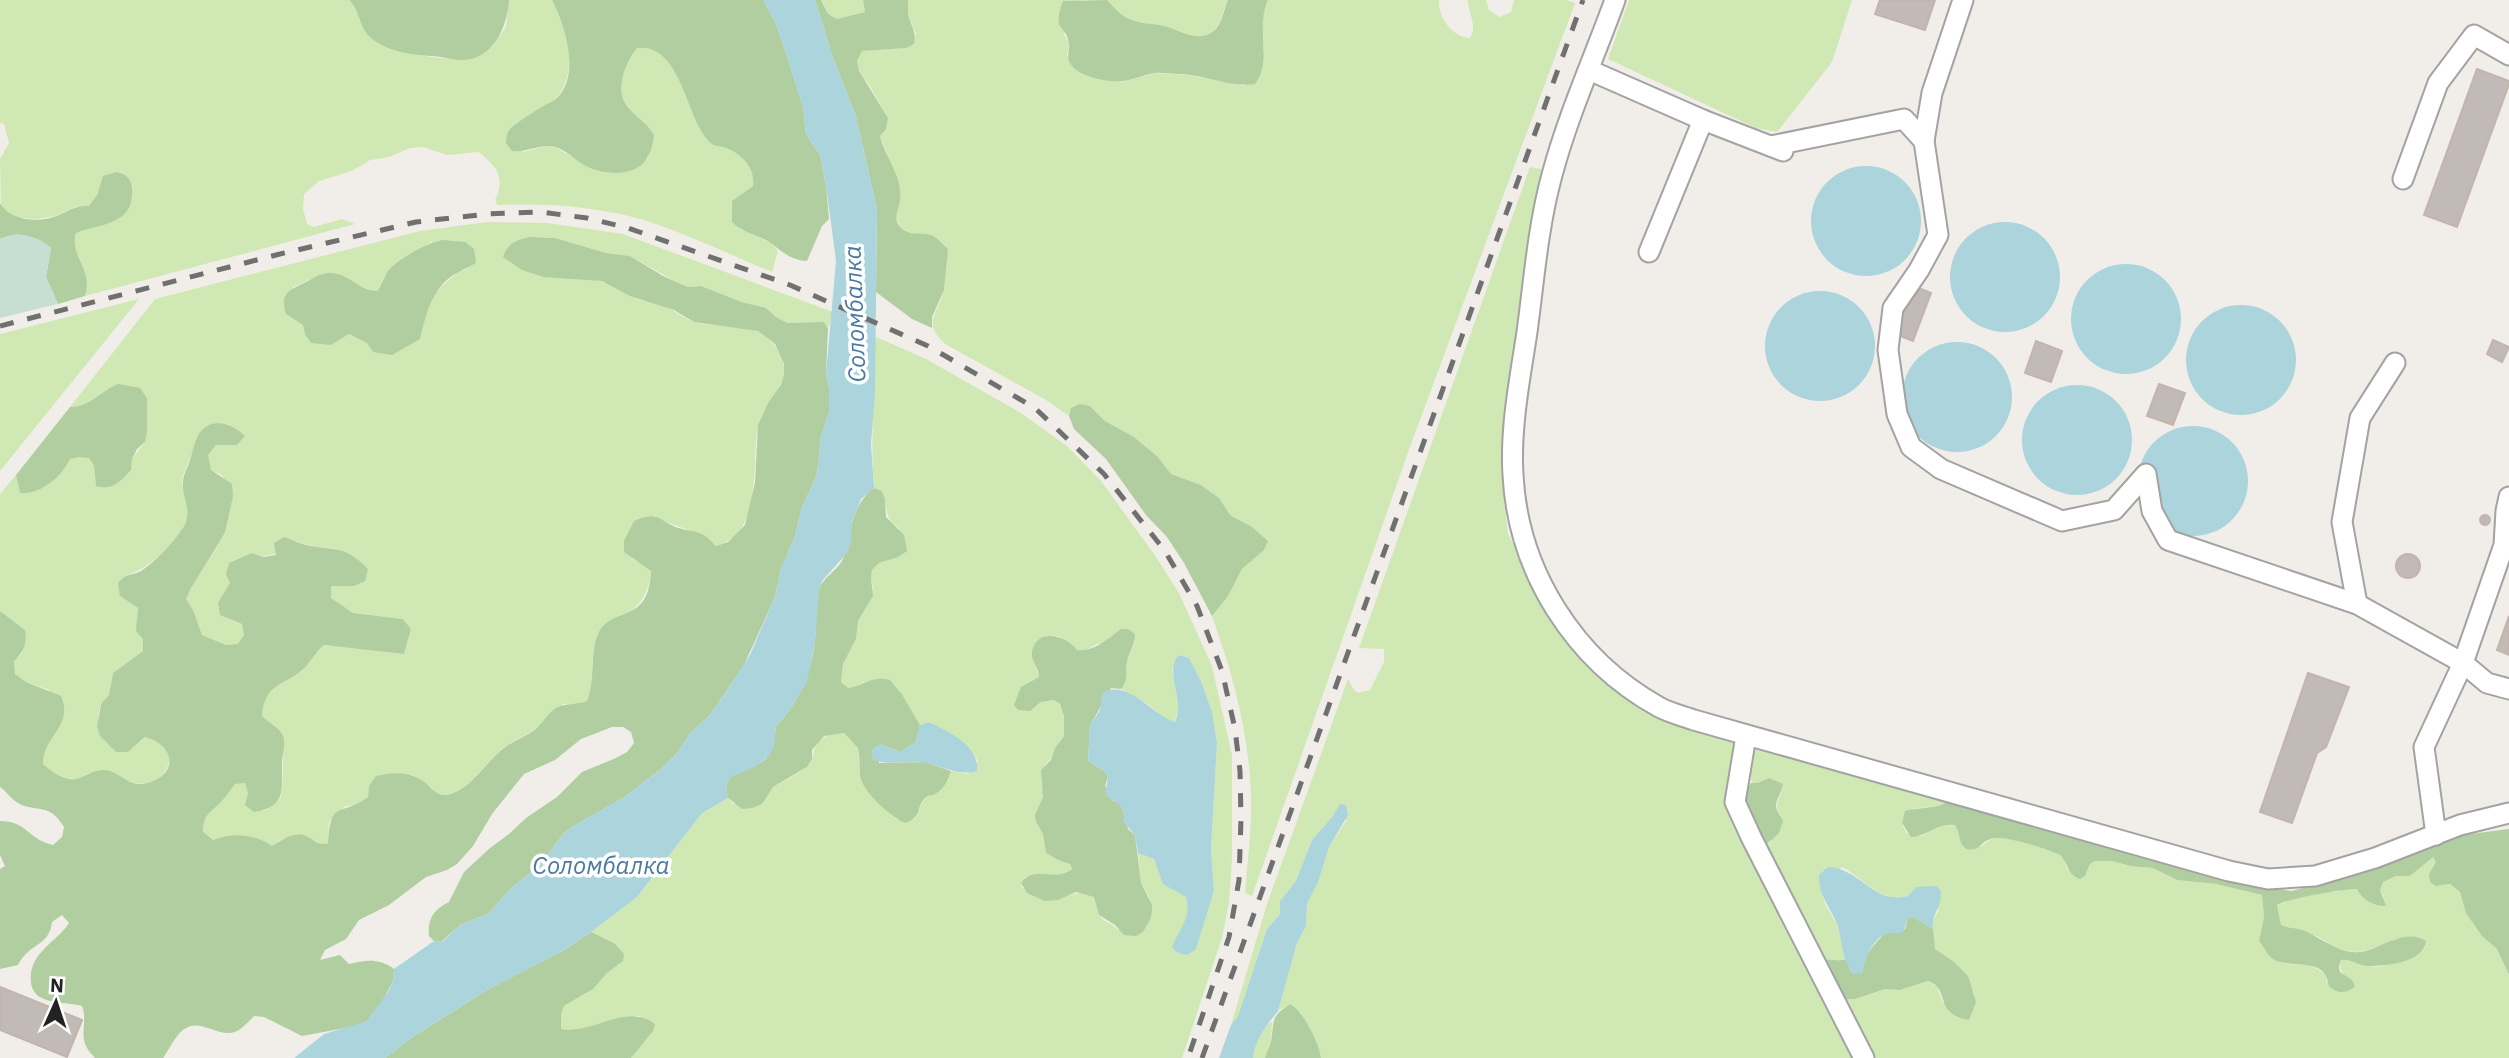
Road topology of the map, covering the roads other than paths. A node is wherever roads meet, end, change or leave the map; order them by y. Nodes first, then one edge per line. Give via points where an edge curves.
1 (1615, 0) edge
2 (1964, 0) edge
3 (2509, 55) edge
4 (1589, 70) junction
5 (1703, 120) junction
6 (1924, 141) junction
7 (2403, 179) dead end
8 (1649, 252) dead end
9 (2395, 363) dead end
10 (2508, 506) edge
11 (2357, 604) junction
12 (2463, 663) junction
13 (2509, 689) edge
14 (1746, 736) junction
15 (2509, 813) edge
16 (2436, 835) junction
17 (1864, 1058) edge

1 - 4 lane
2 - 6 lane via 1932,93
3 - 7 lane via 2474,35 2438,83
4 - 5 lane
4 - 14 lane via 1563,138 1544,214 1513,429 1518,518 1544,591 1594,657 1625,686 1662,709
5 - 6 lane via 1779,149 1904,120
5 - 8 lane
6 - 11 lane via 1938,235 1893,309 1888,350 1897,414 1911,447 1941,469 2062,521 2114,510 2146,474 2152,511 2168,540
9 - 11 lane via 2360,418 2342,522
10 - 12 lane via 2504,545
11 - 12 lane
12 - 13 lane via 2487,683
12 - 16 lane via 2424,747
14 - 16 lane via 2268,879 2315,876
14 - 17 lane via 1735,802
15 - 16 lane

